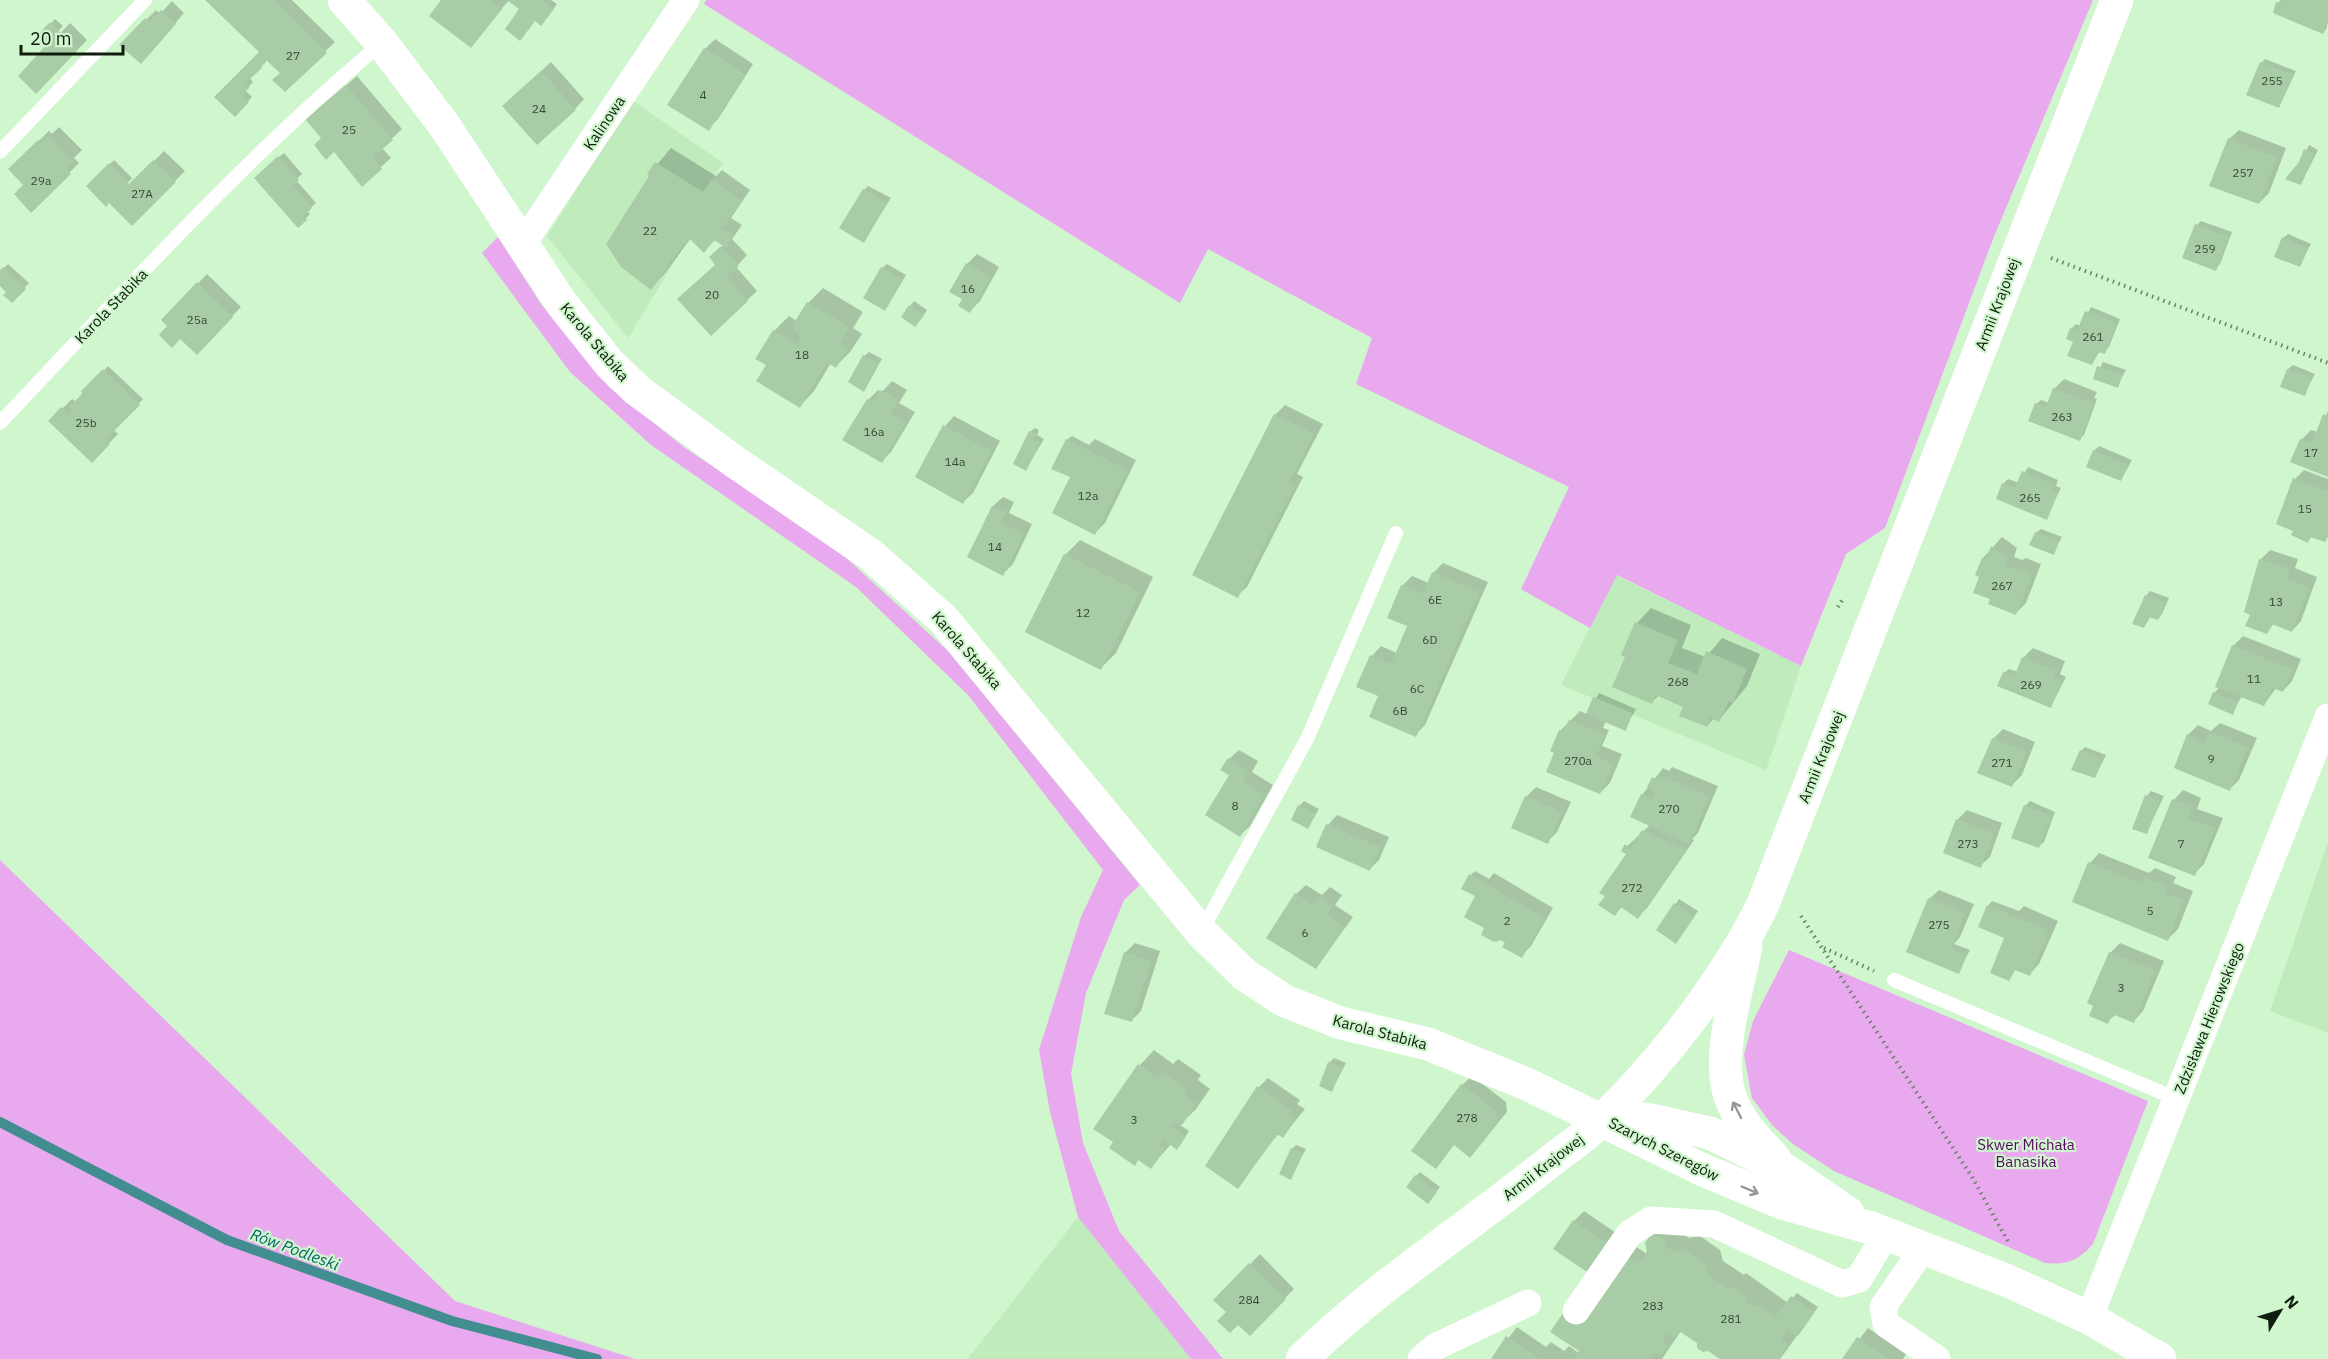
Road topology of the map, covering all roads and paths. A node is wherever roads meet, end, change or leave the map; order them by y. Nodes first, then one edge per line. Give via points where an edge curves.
1 (145, 0) edge
2 (344, 0) edge
3 (686, 0) edge
4 (2117, 0) edge
5 (382, 43) junction
6 (0, 152) edge
7 (522, 245) junction
8 (2020, 246) junction
9 (2328, 363) edge
10 (0, 423) edge
11 (1395, 533) dead end
12 (2328, 717) edge
13 (1801, 916) dead end
14 (1201, 932) junction
15 (1748, 935) junction
16 (1822, 947) junction
17 (1894, 980) joint
18 (2177, 1099) junction
19 (1603, 1119) junction
20 (1787, 1171) junction
21 (1878, 1231) junction
22 (1924, 1247) junction
23 (2012, 1248) dead end
24 (1528, 1303) dead end
25 (1576, 1311) dead end
26 (2089, 1318) junction
27 (1302, 1359) edge
28 (1420, 1359) edge
29 (1937, 1359) edge
30 (2160, 1359) edge

1 - 6 lane
2 - 5 street, Karola Stabika
3 - 7 street, Kalinowa
4 - 8 street, Armii Krajowej
5 - 7 street, Karola Stabika via 444,125
5 - 10 lane, Karola Stabika via 240,170
7 - 14 street, Karola Stabika via 609,363 637,390 871,555 945,620
8 - 9 path
8 - 15 street, Armii Krajowej
11 - 14 lane via 1306,739
12 - 18 street, Zdzisława Hierowskiego
13 - 16 path
14 - 19 street, Karola Stabika via 1245,975 1285,1001 1341,1023 1428,1044
15 - 19 street, Armii Krajowej via 1654,1066
20 -> 15 street, Szarych Szeregów via 1741,1119 1726,1077 1726,1047
16 - 17 path
16 - 23 path via 1972,1177
17 - 18 lane
18 - 26 street, Zdzisława Hierowskiego
19 - 20 street, Szarych Szeregów via 1647,1119 1702,1130
19 -> 21 street, Szarych Szeregów via 1701,1169 1782,1203
19 - 27 street, Armii Krajowej via 1397,1279
20 - 21 street, Szarych Szeregów
21 - 22 street, Szarych Szeregów
21 - 25 street via 1859,1279 1842,1284 1714,1224 1651,1220 1630,1233
22 - 26 street, Szarych Szeregów
22 - 29 street via 1883,1307 1886,1324
24 - 28 street via 1435,1347
26 - 30 street, Szarych Szeregów

